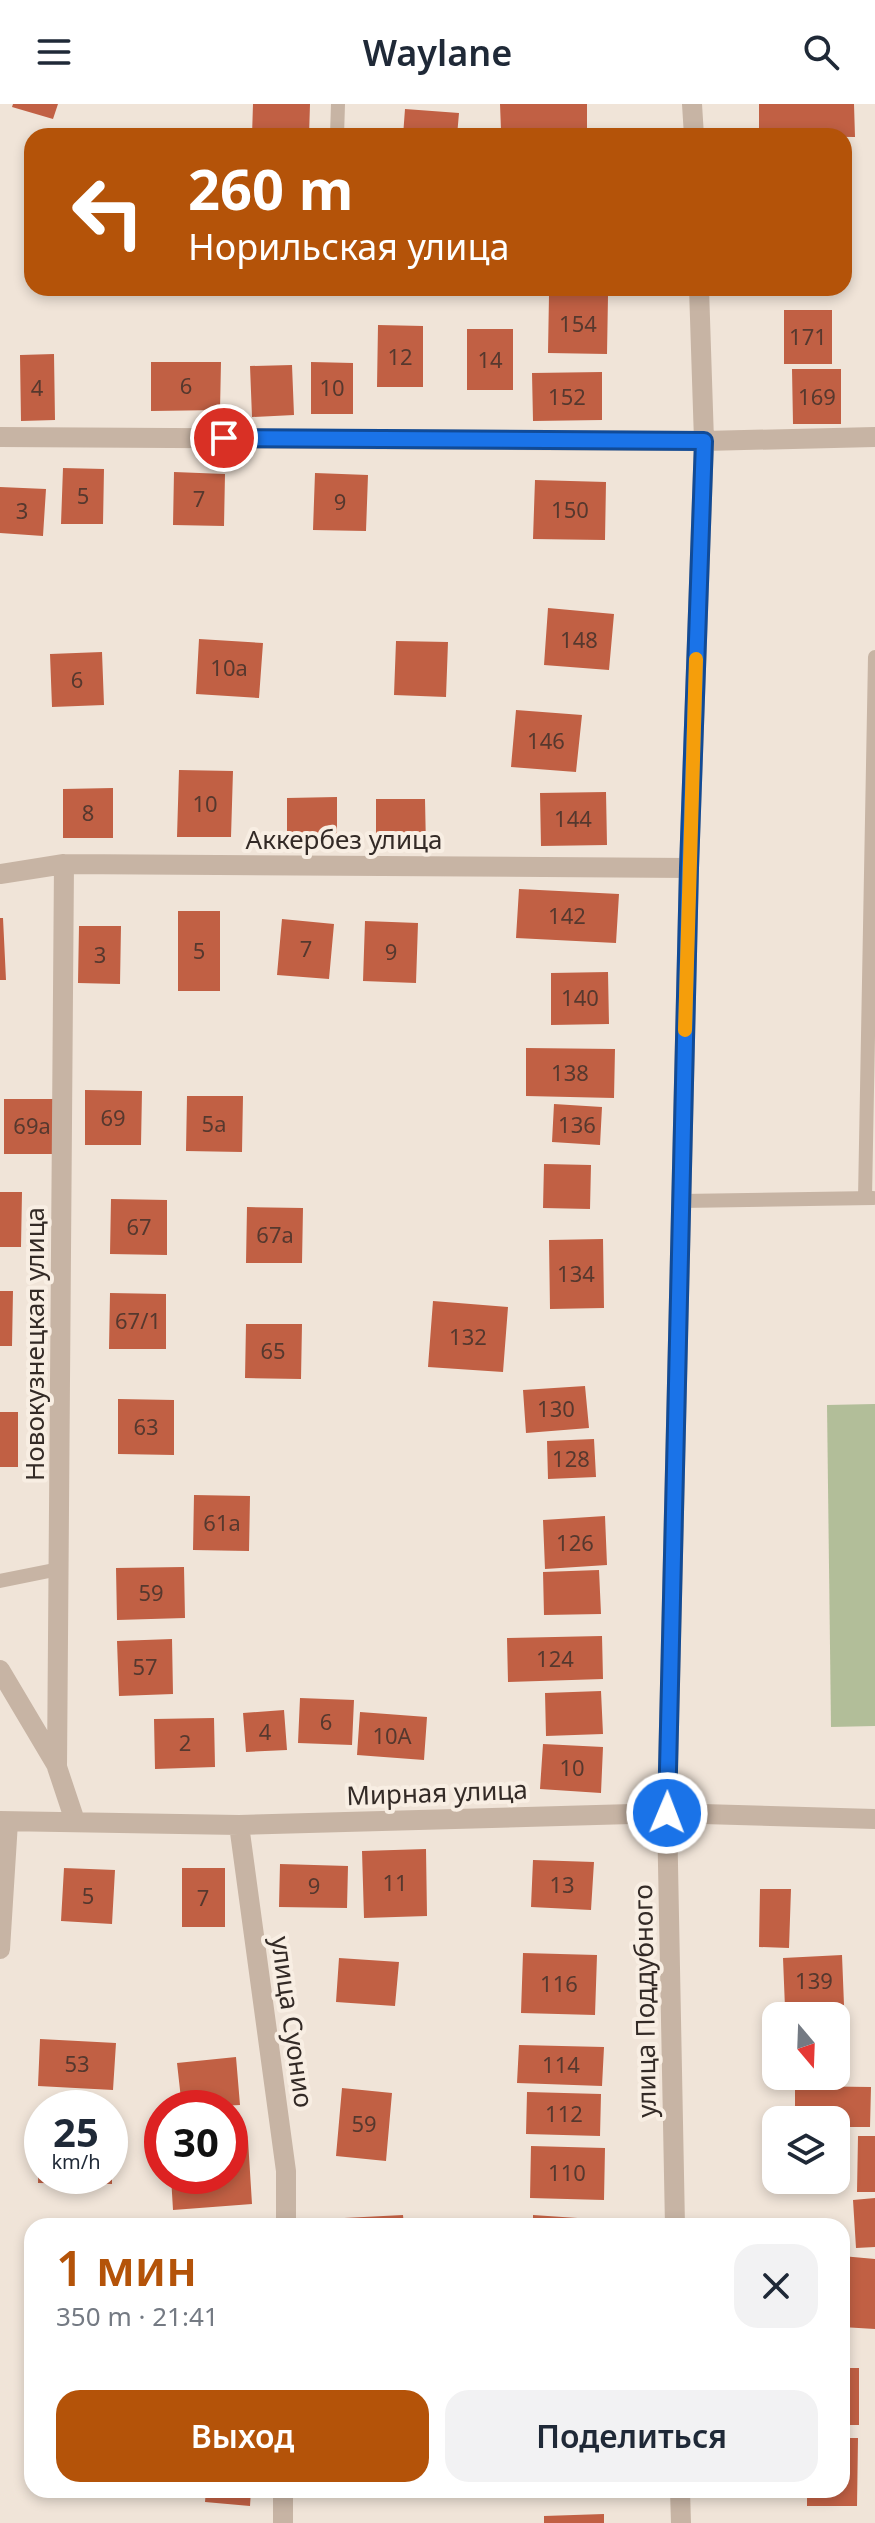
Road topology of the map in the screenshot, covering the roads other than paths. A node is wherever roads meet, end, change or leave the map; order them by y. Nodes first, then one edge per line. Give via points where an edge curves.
1 (338, 104) edge
2 (692, 104) edge
3 (337, 128) edge
4 (694, 128) edge
5 (699, 296) edge
6 (0, 437) edge
7 (875, 437) edge
8 (704, 441) junction
9 (875, 657) edge
10 (64, 864) junction
11 (689, 868) junction
12 (0, 874) edge
13 (870, 1198) edge
14 (681, 1201) junction
15 (59, 1569) junction
16 (0, 1581) edge
17 (0, 1670) edge
18 (57, 1767) junction
19 (667, 1813) junction
20 (875, 1819) edge
21 (75, 1821) junction
22 (4, 1822) edge
23 (239, 1825) junction
24 (0, 1949) edge
25 (286, 2218) edge
26 (675, 2218) edge
27 (283, 2498) edge
28 (680, 2498) edge
29 (283, 2523) edge
30 (681, 2523) edge

1 - 3 lane
2 - 4 street
5 - 8 street, улица Поддубного
6 - 8 street
7 - 8 street
8 - 11 street, улица Поддубного
9 - 13 lane
10 - 11 street, Аккербез улица
10 - 12 street, Аккербез улица
10 - 15 street, Новокузнецкая улица
11 - 14 street, улица Поддубного
13 - 14 lane
14 - 19 street, улица Поддубного
15 - 16 lane
15 - 18 street, Новокузнецкая улица
17 - 18 street
18 - 21 street, Новокузнецкая улица
19 - 20 street, Мирная улица
19 - 23 street, Мирная улица
19 - 26 street, улица Поддубного
21 - 22 street, Мирная улица
21 - 23 street, Мирная улица
22 - 24 street
23 - 25 street, улица Суонио via 286,2171
27 - 29 street
28 - 30 street

